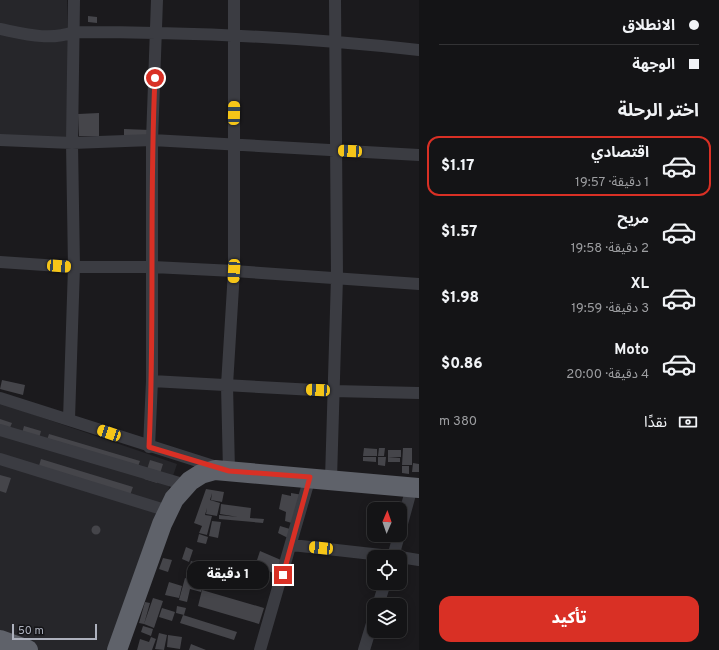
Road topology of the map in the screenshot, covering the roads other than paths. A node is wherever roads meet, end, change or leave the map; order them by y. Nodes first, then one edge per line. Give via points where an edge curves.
1 (74, 0) edge
2 (157, 0) edge
3 (234, 0) edge
4 (335, 0) edge
5 (0, 29) edge
6 (74, 32) junction
7 (157, 32) junction
8 (235, 35) junction
9 (335, 40) junction
10 (419, 50) edge
11 (0, 140) edge
12 (152, 140) junction
13 (72, 143) junction
14 (234, 144) junction
15 (336, 150) junction
16 (419, 155) edge
17 (0, 262) edge
18 (74, 267) junction
19 (153, 267) junction
20 (234, 271) junction
21 (337, 277) junction
22 (419, 284) edge
23 (152, 381) junction
24 (227, 385) junction
25 (333, 391) junction
26 (419, 393) edge
27 (0, 398) edge
28 (69, 419) junction
29 (0, 430) edge
30 (149, 447) junction
31 (0, 458) edge
32 (229, 471) junction
33 (310, 477) junction
34 (330, 479) junction
35 (186, 485) junction
36 (416, 487) edge
37 (168, 511) junction
38 (407, 512) edge
39 (292, 545) junction
40 (367, 554) edge
41 (407, 558) edge
42 (419, 560) edge
43 (368, 638) edge
44 (1, 640) edge
45 (28, 650) edge
46 (117, 650) edge
47 (260, 650) edge
48 (364, 650) edge

1 - 6 street
2 - 7 street
3 - 8 street
4 - 9 street
5 - 6 street via 45,37
6 - 7 street
6 - 13 street
7 - 8 street
7 - 12 street
8 - 9 street
8 - 14 street
9 - 10 street
9 - 15 street
11 - 13 street
12 - 13 street
12 - 14 street
12 - 19 street
13 - 18 street
14 - 15 street
14 - 20 street
15 - 16 street
15 - 21 street
17 - 18 street
18 - 19 street
18 - 28 street
19 - 20 street
19 - 23 street
20 - 21 street
20 - 24 street
21 - 22 street
21 - 25 street
23 - 24 street
23 - 30 street
24 - 25 street
24 - 32 street
25 - 26 street
25 - 34 street
27 - 28 street
28 - 30 street
29 - 35 street
30 - 32 street
31 - 37 street
32 - 33 highway
32 - 35 highway via 215,470 201,474
33 - 34 highway
33 - 39 street
34 - 36 highway
35 - 37 highway
36 - 38 street
37 - 46 highway
39 - 40 street
39 - 47 street
41 - 42 street
43 - 48 street
44 - 45 highway

